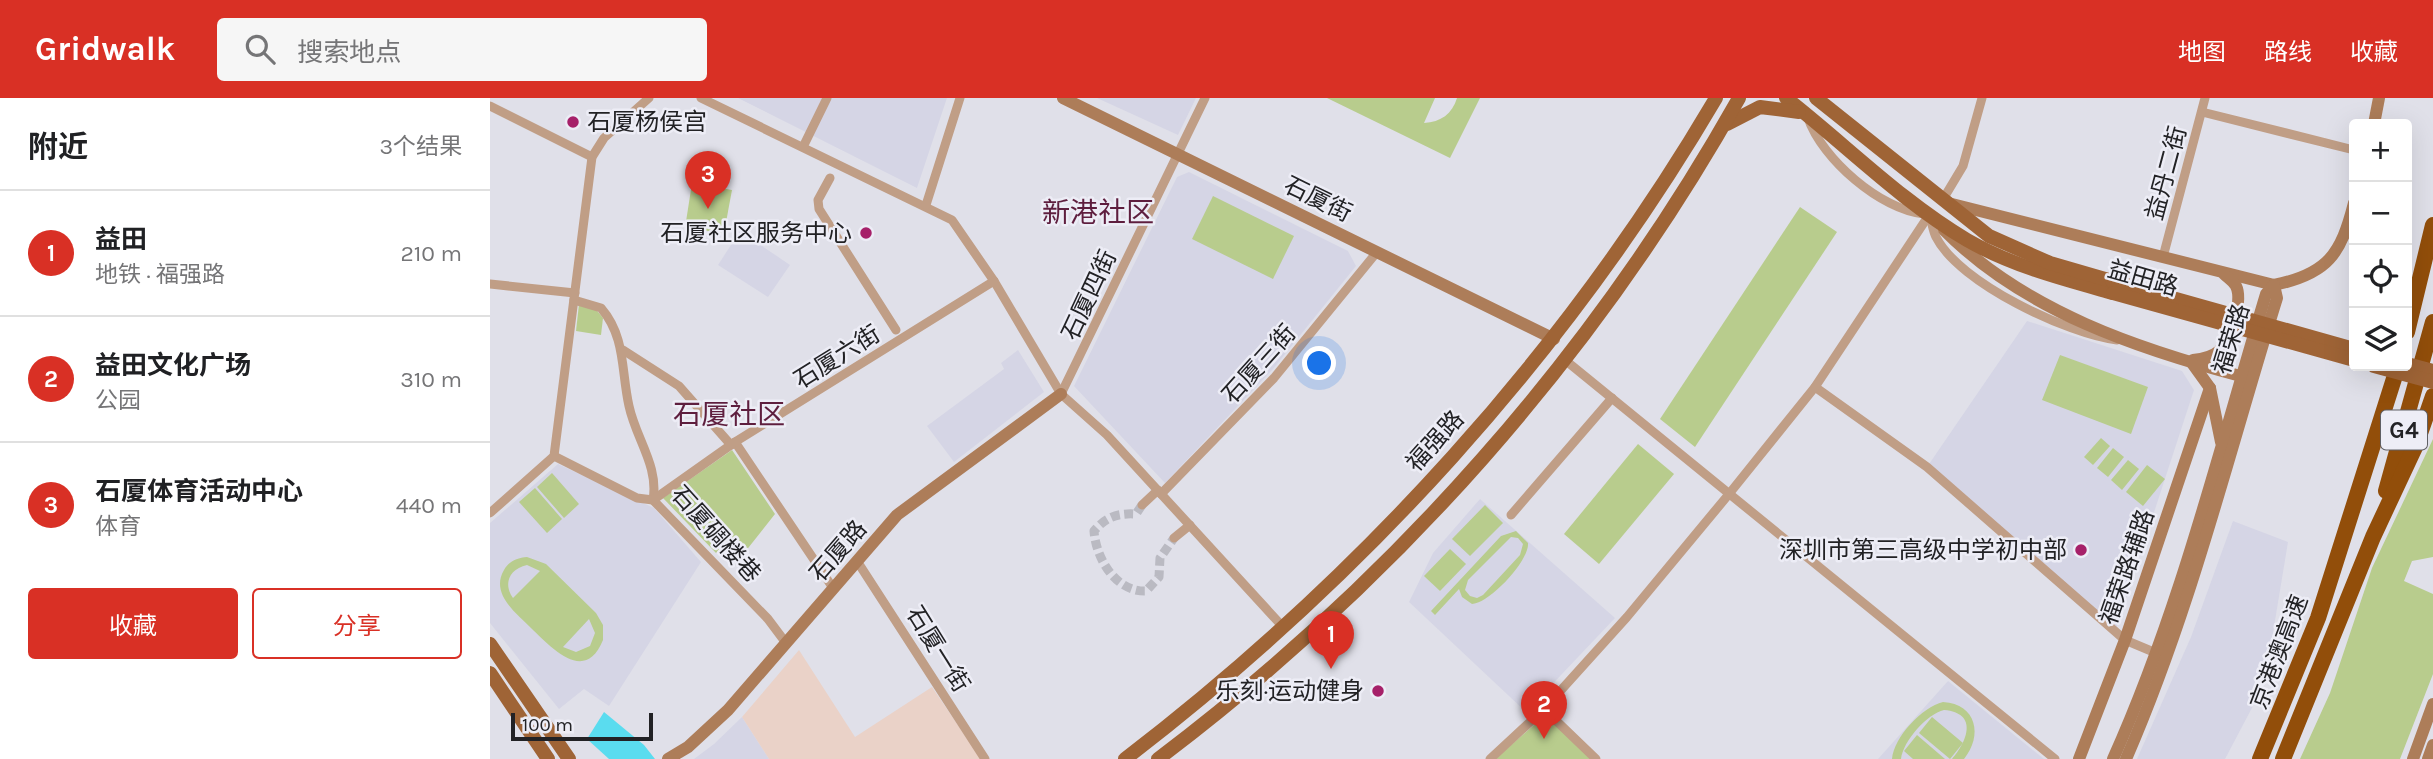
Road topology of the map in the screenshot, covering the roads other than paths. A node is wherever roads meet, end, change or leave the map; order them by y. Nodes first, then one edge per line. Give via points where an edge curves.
1 (649, 98) edge
2 (701, 98) edge
3 (827, 98) edge
4 (960, 98) edge
5 (1063, 98) edge
6 (1205, 98) edge
7 (1709, 98) edge
8 (1716, 98) edge
9 (1738, 98) edge
10 (1786, 98) edge
11 (1816, 98) edge
12 (1982, 98) edge
13 (2205, 98) edge
14 (2379, 98) edge
15 (490, 106) edge
16 (2202, 112) junction
17 (1806, 113) junction
18 (2375, 119) edge
19 (1701, 124) junction
20 (1717, 136) junction
21 (803, 147) junction
22 (2349, 149) edge
23 (1177, 154) junction
24 (592, 157) junction
25 (830, 178) dead end
26 (1942, 201) junction
27 (926, 205) junction
28 (1929, 215) junction
29 (2349, 219) edge
30 (2433, 225) edge
31 (1377, 252) junction
32 (2163, 257) junction
33 (2221, 272) junction
34 (994, 281) junction
35 (490, 284) edge
36 (2274, 285) junction
37 (2112, 287) junction
38 (574, 297) junction
39 (2412, 311) edge
40 (2433, 322) edge
41 (896, 330) dead end
42 (1554, 339) junction
43 (2349, 348) edge
44 (623, 350) junction
45 (2349, 358) edge
46 (1565, 360) junction
47 (2189, 360) junction
48 (2412, 366) edge
49 (2392, 371) edge
50 (2396, 371) edge
51 (2433, 372) edge
52 (2247, 378) junction
53 (2433, 382) edge
54 (1815, 387) junction
55 (2210, 388) junction
56 (1061, 394) junction
57 (2433, 396) edge
58 (1612, 398) junction
59 (733, 444) junction
60 (2220, 455) junction
61 (554, 456) junction
62 (1159, 492) junction
63 (1729, 494) junction
64 (653, 500) junction
65 (1142, 505) tunnel mouth
66 (490, 513) edge
67 (1511, 515) dead end
68 (1190, 526) junction
69 (2373, 537) junction
70 (1174, 538) tunnel mouth
71 (857, 561) junction
72 (833, 588) junction
73 (1283, 627) junction
74 (2125, 640) junction
75 (786, 643) junction
76 (490, 644) edge
77 (2156, 653) junction
78 (490, 673) edge
79 (2433, 704) edge
80 (1544, 709) junction
81 (2088, 740) junction
82 (2433, 745) edge
83 (548, 759) edge
84 (569, 759) edge
85 (668, 759) edge
86 (985, 759) edge
87 (1125, 759) edge
88 (1158, 759) edge
89 (1490, 759) edge
90 (1596, 759) edge
91 (2055, 759) edge
92 (2079, 759) edge
93 (2089, 759) edge
94 (2113, 759) edge
95 (2126, 759) edge
96 (2260, 759) edge
97 (2284, 759) edge
98 (2413, 759) edge
99 (2428, 759) edge

1 - 24 street via 598,144
2 - 21 street
3 - 21 street
4 - 27 street
5 - 23 main road, 石厦街
6 - 23 street, 石厦四街
7 - 19 main road
8 - 19 main road, 福强路
9 - 20 main road, 福强路
10 - 17 main road, 益田路
11 - 26 main road, 益田路
12 - 26 street via 1964,166
13 - 16 street, 益丹二街
14 - 18 main road
15 - 24 street
16 - 22 street
16 - 32 street, 益丹二街
17 - 20 main road via 1760,107 1735,118
17 - 28 main road, 益田路
19 - 42 main road, 福强路
20 - 46 main road, 福强路 via 1655,238
21 - 27 street
23 - 31 main road, 石厦街
23 - 56 street, 石厦四街
24 - 38 street
25 - 41 street via 818,200 819,209
26 - 32 main road, 益田路
26 - 37 main road, 益田路 via 1997,240
27 - 34 street via 952,220
28 - 37 main road, 益田路 via 1998,256 2028,268
28 - 47 main road, 益田路 via 1963,249 2021,290 2128,342
28 - 54 street
29 - 36 main road via 2330,261 2313,273
30 - 39 highway
31 - 42 main road, 石厦街
31 - 62 street, 石厦三街 via 1274,378
32 - 33 main road, 益田路
33 - 36 main road, 益田路
33 - 47 main road via 2237,288 2238,300 2225,343 2205,359
34 - 56 street
34 - 59 street, 石厦六街
35 - 38 street, 石厦碉楼巷
36 - 52 main road, 福荣路 via 2266,295
37 - 43 main road, 益田路, bridge
37 - 45 main road, 益田路, bridge
38 - 44 street, 石厦碉楼巷 via 601,308
38 - 61 street
40 - 69 highway, G4
42 - 73 main road, 福强路 via 1357,559
44 - 59 street via 679,386
44 - 64 street, 石厦碉楼巷 via 628,406 656,484
46 - 58 street
46 - 88 main road, 福强路 via 1469,474 1381,567 1284,657
47 - 52 main road, 益田路
47 - 55 main road
48 - 51 main road, bridge
49 - 53 main road, bridge
50 - 96 highway, 京港澳高速 / G4 via 2338,560
52 - 60 main road, 福荣路
52 - 95 main road, 福荣路 via 2231,459 2173,639
54 - 63 street
54 - 74 street via 1927,467
55 - 60 main road
55 - 74 main road, 福荣路辅路
56 - 62 street via 1107,435
56 - 71 main road, 石厦路 via 897,515
57 - 69 highway via 2416,445
58 - 63 street
58 - 67 street
59 - 64 street, 石厦六街
59 - 72 street
60 - 77 main road, 福荣路
61 - 64 street via 637,498
61 - 66 street
62 - 65 street, 石厦三街
62 - 68 street
63 - 80 street
63 - 91 street
64 - 75 street, 石厦碉楼巷
68 - 70 street
68 - 73 street
69 - 97 highway, 京港澳高速 / G4
71 - 72 main road, 石厦路
71 - 86 street, 石厦一街
72 - 75 main road, 石厦路
73 - 87 main road, 福强路
74 - 77 street
74 - 81 main road, 福荣路辅路
75 - 85 main road, 石厦路 via 729,710
76 - 84 main road
77 - 94 main road, 福荣路
78 - 83 main road
79 - 98 main road
80 - 89 street
80 - 90 street
81 - 92 main road, 福荣路辅路
81 - 93 main road
82 - 99 main road

